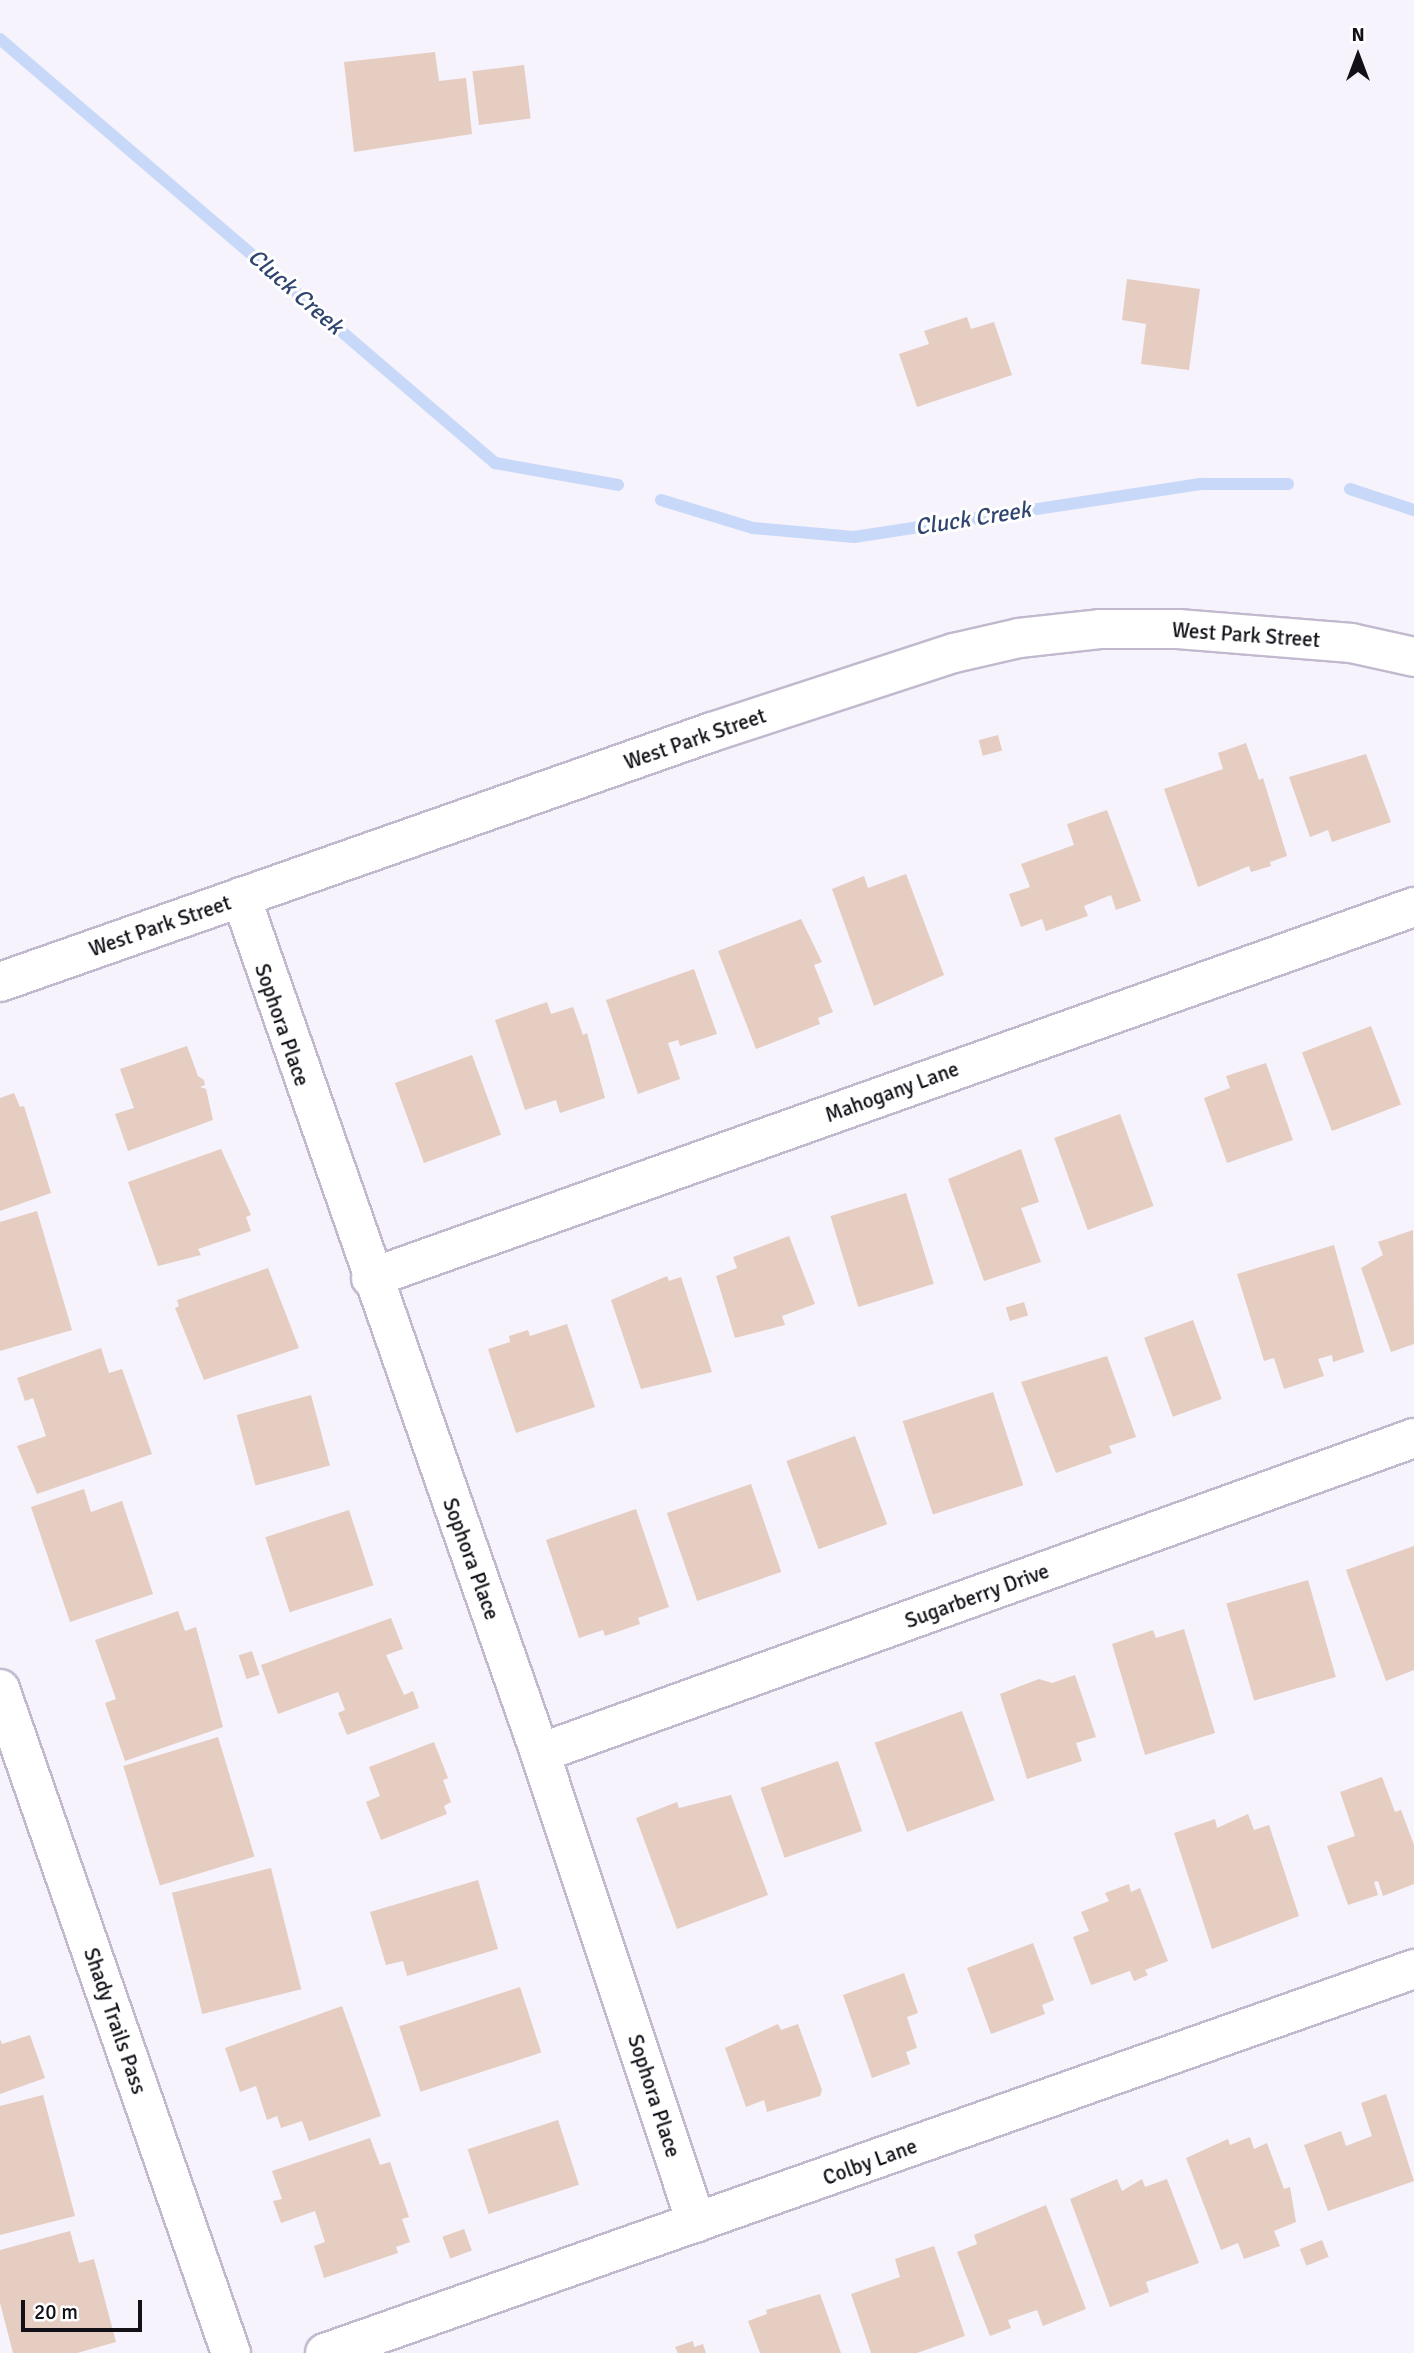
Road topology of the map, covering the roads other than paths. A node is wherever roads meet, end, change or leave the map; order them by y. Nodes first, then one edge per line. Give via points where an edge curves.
1 (1414, 657) edge
2 (241, 897) junction
3 (1414, 907) edge
4 (0, 982) edge
5 (371, 1278) junction
6 (1414, 1438) edge
7 (0, 1689) edge
8 (540, 1754) junction
9 (1414, 1969) edge
10 (696, 2223) junction
11 (231, 2353) edge
12 (325, 2353) edge

1 - 2 street, West Park Street via 1351,643 1178,629 1100,629 1019,638 954,653 712,732
2 - 4 street, West Park Street
2 - 5 street, Sophora Place
3 - 5 street, Mahogany Lane
5 - 8 street, Sophora Place
6 - 8 street, Sugarberry Drive
7 - 11 street, Shady Trails Pass
8 - 10 street, Sophora Place
9 - 10 street, Colby Lane
10 - 12 street, Colby Lane

